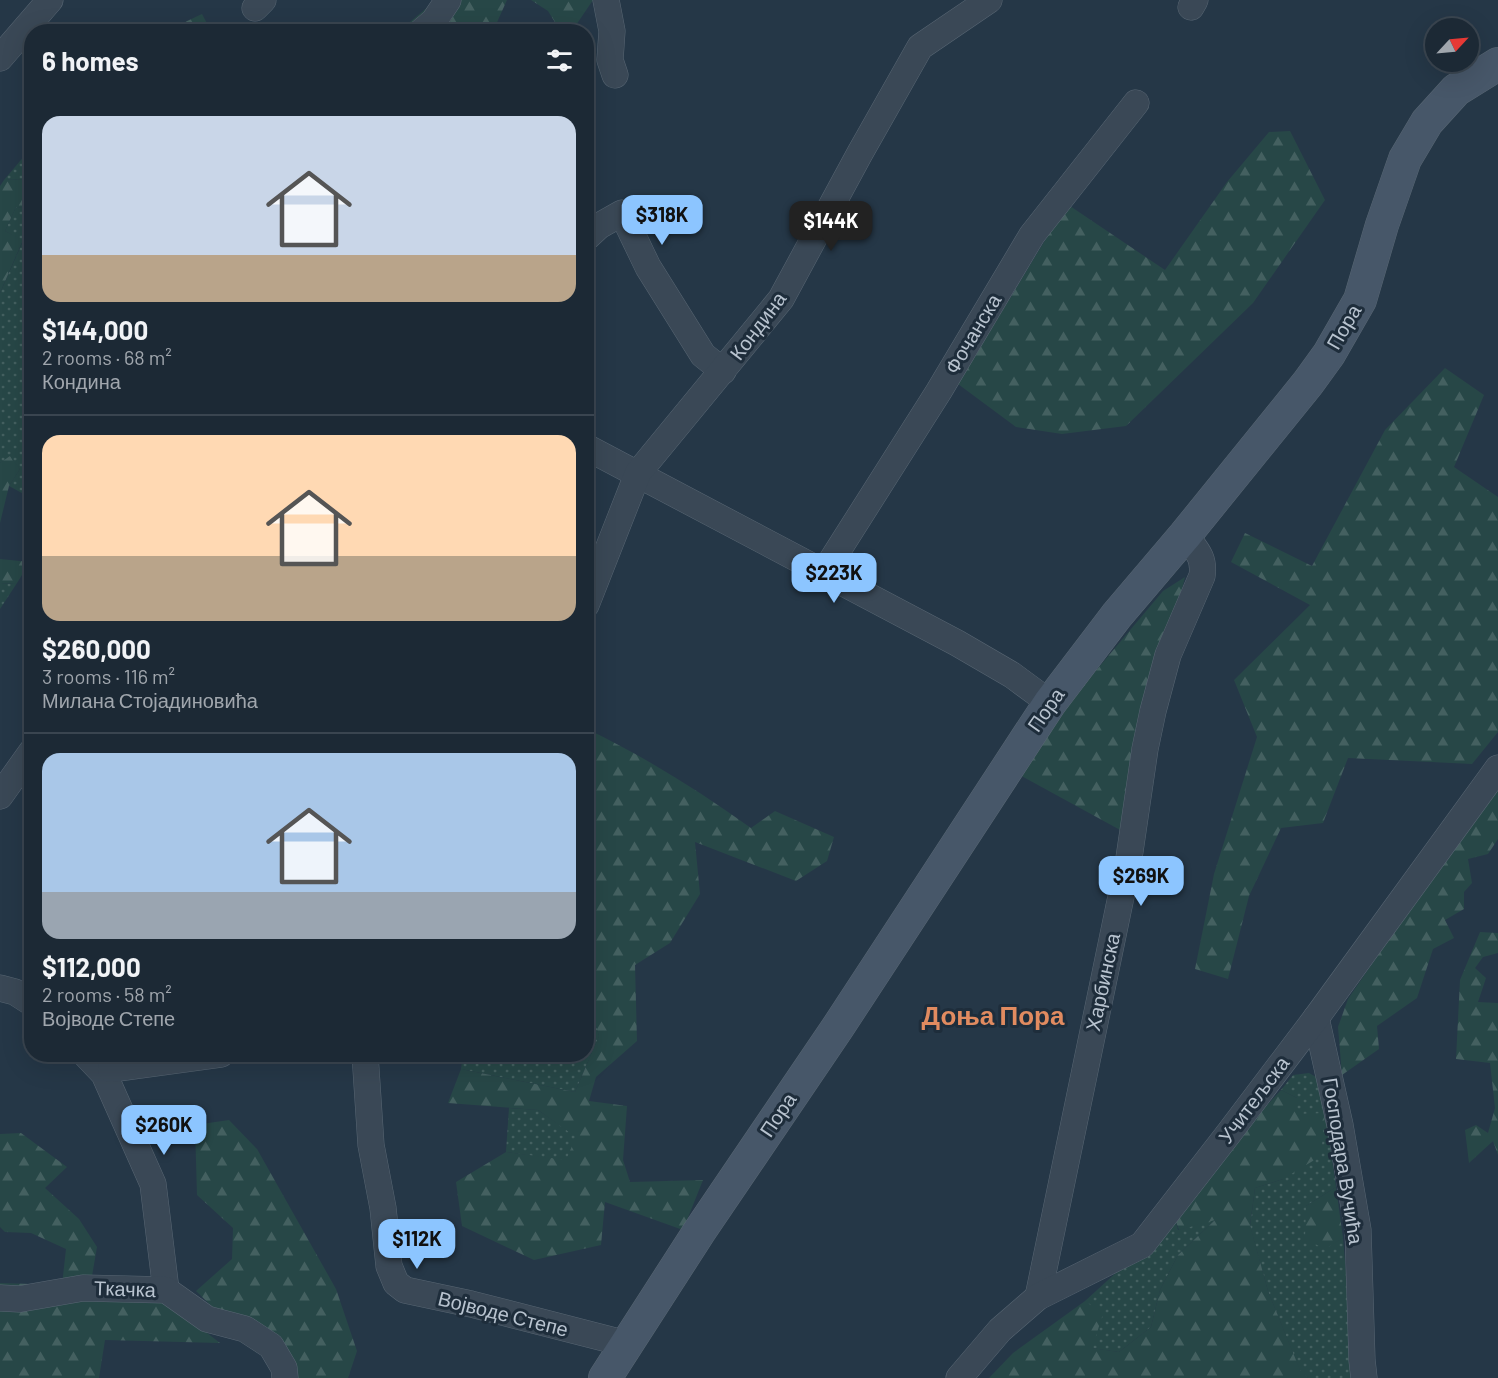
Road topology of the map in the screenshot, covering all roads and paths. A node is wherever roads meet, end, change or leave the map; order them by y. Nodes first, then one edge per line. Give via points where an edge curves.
1 (50, 0) edge
2 (448, 0) edge
3 (606, 0) edge
4 (989, 0) edge
5 (29, 24) edge
6 (430, 24) edge
7 (24, 30) edge
8 (0, 58) edge
9 (1498, 64) edge
10 (615, 75) dead end
11 (1136, 103) dead end
12 (594, 231) edge
13 (723, 371) junction
14 (594, 451) edge
15 (638, 473) junction
16 (1185, 535) junction
17 (823, 574) junction
18 (594, 585) edge
19 (1050, 703) junction
20 (24, 763) edge
21 (1498, 768) edge
22 (0, 796) edge
23 (0, 988) edge
24 (24, 998) edge
25 (1316, 1018) junction
26 (147, 1062) edge
27 (365, 1062) edge
28 (110, 1066) edge
29 (166, 1290) junction
30 (1038, 1297) junction
31 (0, 1298) edge
32 (627, 1344) junction
33 (285, 1378) edge
34 (605, 1378) edge
35 (959, 1378) edge
36 (1364, 1378) edge

1 - 5 street
2 - 6 street
3 - 10 street via 612,31 610,60
4 - 13 street, Кондина via 920,47 781,299
7 - 8 street
9 - 16 street, Пора via 1456,90 1427,122 1405,159 1360,300 1343,330 1308,383
11 - 17 street, Фочанска via 1032,235
12 - 13 street via 622,213 648,267 703,355
13 - 15 street, Кондина
14 - 15 street
15 - 17 street
15 - 18 street, Кондина
16 - 19 street, Пора
16 - 30 street, Харбинска via 1204,566 1168,655 1153,711 1129,858
17 - 19 street via 966,648
19 - 32 street, Пора
20 - 22 street
21 - 25 street, Учитељска
23 - 24 street
25 - 30 street, Учитељска via 1142,1245
25 - 36 street, Господара Вучића via 1358,1230
26 - 28 street
27 - 32 street, Војводе Степе via 371,1145 389,1266 396,1283 405,1290
28 - 29 street via 153,1184
29 - 31 street, Ткачка via 83,1288 20,1299
29 - 33 street, Ткачка via 207,1319 245,1329 271,1346 284,1368
30 - 35 street, Учитељска via 1000,1330
32 - 34 street, Пора

